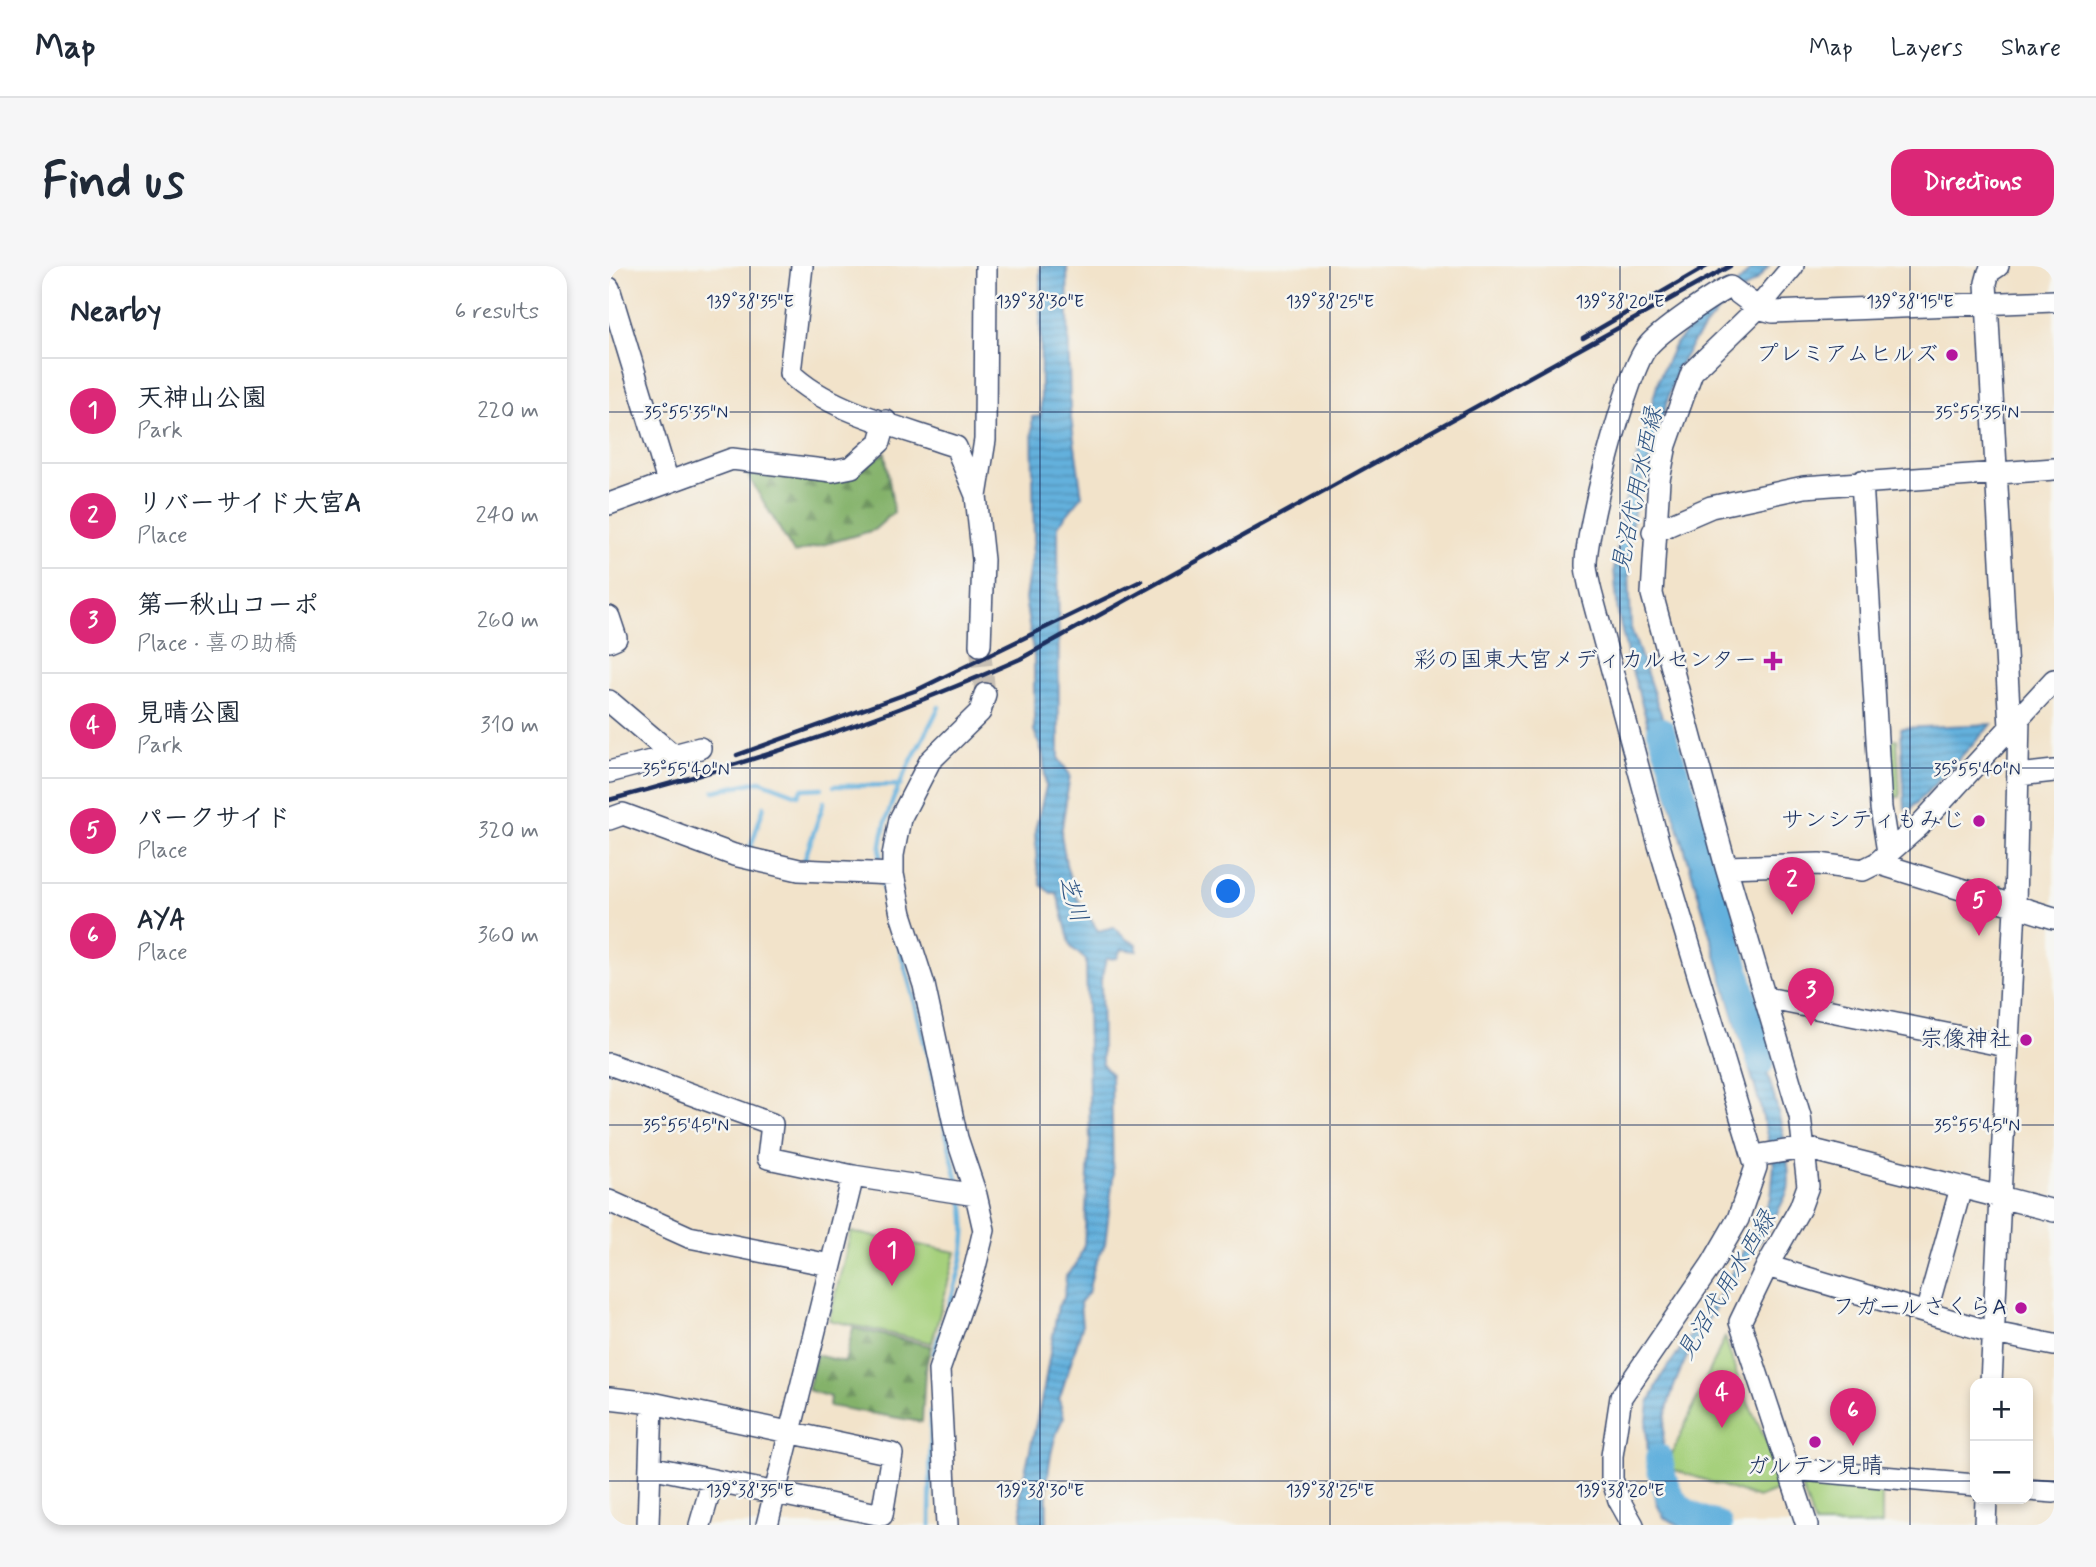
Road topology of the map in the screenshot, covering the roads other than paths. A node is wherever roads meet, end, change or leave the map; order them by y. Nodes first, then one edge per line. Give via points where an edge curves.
1 (802, 266) edge
2 (986, 266) edge
3 (1793, 266) edge
4 (1998, 266) edge
5 (610, 292) edge
6 (2054, 301) edge
7 (1987, 304) junction
8 (1755, 306) junction
9 (886, 422) junction
10 (985, 440) junction
11 (955, 447) junction
12 (2054, 469) edge
13 (1995, 473) junction
14 (1862, 481) junction
15 (668, 482) junction
16 (976, 496) junction
17 (609, 504) edge
18 (1653, 532) junction
19 (609, 618) edge
20 (609, 641) edge
21 (980, 645) tunnel mouth
22 (2054, 680) edge
23 (985, 694) tunnel mouth
24 (609, 701) edge
25 (2015, 722) junction
26 (701, 748) dead end
27 (674, 756) junction
28 (2054, 771) edge
29 (609, 772) edge
30 (2019, 775) junction
31 (609, 819) edge
32 (1883, 857) junction
33 (1726, 867) junction
34 (893, 874) junction
35 (2015, 907) junction
36 (2054, 918) edge
37 (1766, 998) junction
38 (2006, 1046) junction
39 (609, 1064) edge
40 (1805, 1148) junction
41 (1754, 1156) junction
42 (853, 1176) junction
43 (1961, 1188) junction
44 (976, 1195) junction
45 (2000, 1197) junction
46 (609, 1201) edge
47 (2054, 1211) edge
48 (831, 1265) junction
49 (1767, 1266) junction
50 (1926, 1313) junction
51 (1994, 1333) junction
52 (2054, 1345) edge
53 (1991, 1378) edge
54 (609, 1398) edge
55 (652, 1404) junction
56 (790, 1433) junction
57 (650, 1467) junction
58 (1790, 1469) junction
59 (713, 1480) junction
60 (1970, 1485) edge
61 (2033, 1490) edge
62 (2054, 1492) edge
63 (775, 1493) junction
64 (1986, 1504) edge
65 (647, 1525) edge
66 (700, 1525) edge
67 (767, 1525) edge
68 (947, 1525) edge
69 (1633, 1525) edge
70 (1807, 1525) edge
71 (1985, 1525) edge

1 - 9 street via 790,373 804,387
2 - 10 street
3 - 8 street
4 - 7 street via 1989,272
5 - 15 street
6 - 7 street
7 - 8 street via 1773,312
7 - 13 street
8 - 18 street via 1692,372 1666,445
8 - 41 street via 1730,287 1717,292 1656,338 1639,359 1606,463 1586,565 1659,845
9 - 11 street
9 - 15 street via 880,442 852,467 832,471 731,460
10 - 11 street
10 - 16 street
11 - 16 street
12 - 13 street
13 - 14 street
13 - 25 street
14 - 18 street via 1733,502
14 - 32 street
15 - 17 street
16 - 21 street via 983,560
18 - 33 street via 1651,594
19 - 20 street via 616,638
22 - 25 street
23 - 34 street via 980,712 930,761 900,819
24 - 27 street
25 - 30 street
25 - 32 street via 1919,826
26 - 27 street
27 - 29 street
28 - 30 street
30 - 35 street
31 - 34 street via 623,814 734,855 799,870
32 - 33 street via 1863,870 1818,864
32 - 35 street
33 - 37 street
34 - 44 street via 924,985 957,1138
35 - 36 street
35 - 38 street
37 - 38 street
37 - 40 street
38 - 45 street
39 - 42 street via 772,1125 768,1158
40 - 41 street
40 - 43 street
40 - 49 street via 1808,1186
41 - 69 street via 1756,1167 1738,1219 1621,1397 1612,1479
42 - 44 street
42 - 48 street
43 - 45 street
43 - 50 street
44 - 68 street via 984,1230 939,1370
45 - 47 street
45 - 51 street
46 - 48 street via 689,1237
48 - 56 street
49 - 50 street
49 - 58 street via 1740,1322
50 - 51 street
51 - 52 street
51 - 53 street
54 - 55 street
55 - 56 street
55 - 57 street
56 - 63 street
56 - 63 street via 892,1454 882,1515
57 - 59 street
57 - 65 street
58 - 60 street
58 - 70 street
59 - 63 street
59 - 66 street
61 - 62 street
63 - 67 street
64 - 71 street

